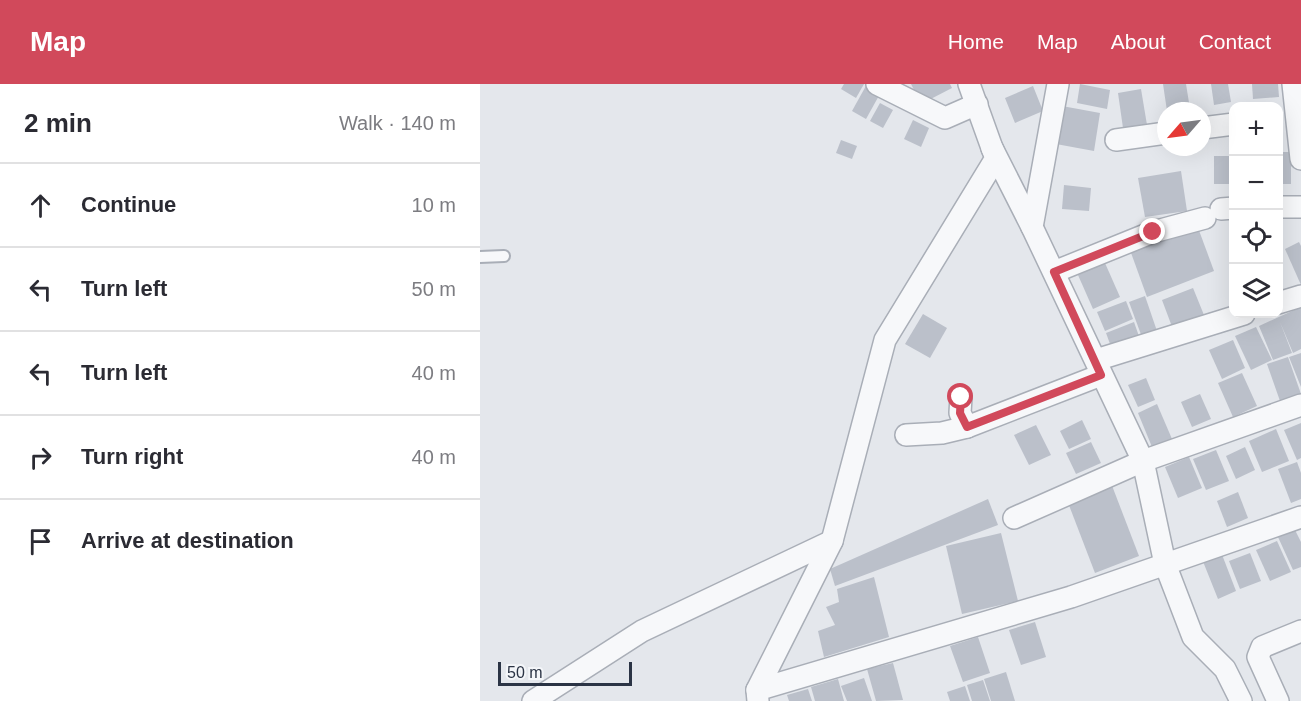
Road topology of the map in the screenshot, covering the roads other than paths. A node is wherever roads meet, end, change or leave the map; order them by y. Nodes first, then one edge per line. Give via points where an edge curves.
1 (876, 84) edge
2 (969, 84) edge
3 (1058, 84) edge
4 (1293, 84) edge
5 (977, 104) junction
6 (1288, 120) edge
7 (1229, 125) edge
8 (1211, 128) edge
9 (1157, 134) edge
10 (1116, 140) dead end
11 (992, 148) junction
12 (1301, 159) edge
13 (1283, 207) edge
14 (1301, 207) edge
15 (1220, 212) edge
16 (1032, 227) junction
17 (504, 256) dead end
18 (480, 257) edge
19 (1054, 272) junction
20 (1301, 296) edge
21 (1283, 301) edge
22 (1233, 318) edge
23 (1098, 368) junction
24 (961, 397) dead end
25 (1301, 405) edge
26 (967, 427) junction
27 (906, 435) dead end
28 (1143, 461) junction
29 (1014, 518) dead end
30 (1301, 518) edge
31 (832, 541) junction
32 (1165, 564) junction
33 (1301, 632) edge
34 (758, 695) edge
35 (533, 701) edge
36 (1241, 701) edge
37 (1278, 701) edge

1 - 5 street via 945,118
2 - 5 street
3 - 16 street
4 - 6 street
5 - 11 street
6 - 12 street
7 - 8 street
9 - 10 street
11 - 16 street
11 - 31 street via 996,158 885,340
13 - 14 street
15 - 19 street via 1153,232
16 - 19 street
17 - 18 lane
19 - 23 street
20 - 21 street
22 - 23 street
23 - 26 street
23 - 28 street
24 - 26 street via 960,413
25 - 28 street
26 - 27 street
28 - 29 street
28 - 32 street
30 - 32 street
31 - 34 street
31 - 35 street via 642,631
32 - 34 street
32 - 36 street via 1192,637 1225,669
33 - 37 street via 1262,647 1258,657

